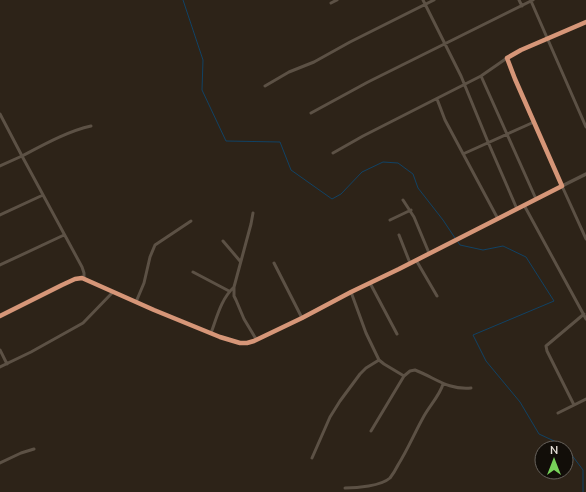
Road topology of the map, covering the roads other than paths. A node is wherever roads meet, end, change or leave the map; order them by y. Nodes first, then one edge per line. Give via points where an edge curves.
1 (337, 0) edge
2 (423, 0) edge
3 (434, 0) edge
4 (519, 0) edge
5 (532, 0) edge
6 (331, 3) dead end
7 (425, 4) junction
8 (522, 6) junction
9 (586, 22) edge
10 (548, 39) junction
11 (446, 44) junction
12 (507, 58) junction
13 (481, 76) junction
14 (465, 85) junction
15 (265, 86) dead end
16 (437, 99) junction
17 (311, 113) dead end
18 (0, 114) edge
19 (534, 122) junction
20 (91, 126) dead end
21 (586, 126) edge
22 (506, 134) junction
23 (488, 142) junction
24 (333, 153) dead end
25 (463, 154) junction
26 (22, 156) junction
27 (0, 166) edge
28 (586, 174) edge
29 (562, 186) junction
30 (42, 195) junction
31 (536, 199) junction
32 (403, 200) dead end
33 (524, 205) junction
34 (518, 209) junction
35 (411, 210) junction
36 (254, 213) dead end
37 (0, 215) edge
38 (498, 219) junction
39 (390, 220) dead end
40 (191, 221) dead end
41 (64, 235) junction
42 (399, 235) dead end
43 (585, 235) edge
44 (586, 239) edge
45 (223, 241) dead end
46 (429, 253) junction
47 (416, 260) junction
48 (240, 261) junction
49 (274, 263) dead end
50 (410, 263) junction
51 (0, 265) edge
52 (193, 272) dead end
53 (84, 278) junction
54 (370, 283) junction
55 (234, 287) junction
56 (229, 291) junction
57 (112, 292) junction
58 (351, 292) junction
59 (437, 296) dead end
60 (136, 302) junction
61 (584, 314) junction
62 (0, 316) edge
63 (302, 318) junction
64 (586, 319) edge
65 (211, 333) junction
66 (397, 334) dead end
67 (256, 340) junction
68 (0, 350) edge
69 (379, 360) junction
70 (7, 364) junction
71 (0, 367) edge
72 (404, 376) junction
73 (443, 384) junction
74 (471, 388) dead end
75 (586, 399) edge
76 (574, 405) junction
77 (558, 413) dead end
78 (371, 431) dead end
79 (34, 449) dead end
80 (312, 458) dead end
81 (0, 463) edge
82 (345, 488) dead end

1 - 6 street
2 - 7 street
3 - 7 street
4 - 8 street
5 - 8 street
5 - 10 street
7 - 11 street
7 - 15 street
8 - 11 street
9 - 10 highway
10 - 12 highway
10 - 21 street
11 - 14 street
11 - 17 street
12 - 13 street
12 - 19 highway
13 - 14 street
13 - 22 street
14 - 16 street
14 - 23 street
16 - 24 street
16 - 25 street
18 - 26 street
19 - 22 street
19 - 29 highway
20 - 26 street via 58,138
22 - 23 street
22 - 31 street
23 - 25 street
23 - 34 street
25 - 38 street
26 - 27 street
26 - 30 street
28 - 29 street
29 - 31 highway
29 - 43 street
30 - 37 street
30 - 41 street
31 - 33 highway
32 - 35 street
33 - 34 highway
33 - 61 street
34 - 38 highway
35 - 39 street
35 - 46 street
36 - 48 street
38 - 46 highway
40 - 60 street via 155,245
41 - 51 street
41 - 53 street via 82,267
42 - 50 street
43 - 44 street
45 - 48 street
46 - 47 highway
47 - 50 highway
47 - 59 street
48 - 55 street
49 - 63 street
50 - 54 highway
52 - 56 street
53 - 57 highway
53 - 62 highway via 75,279
54 - 58 highway
54 - 66 street
55 - 56 street
55 - 67 street via 234,296
56 - 65 street
57 - 60 highway
57 - 70 street via 83,323
58 - 63 highway
58 - 69 street
60 - 65 highway
61 - 64 street
61 - 76 street via 546,346
63 - 67 highway
65 - 67 highway via 240,343
68 - 70 street
69 - 72 street
69 - 80 street via 360,374 340,401 330,416
70 - 71 street
72 - 73 street via 414,370
72 - 78 street
73 - 74 street
73 - 82 street via 391,476 367,486
75 - 76 street
76 - 77 street
79 - 81 street

